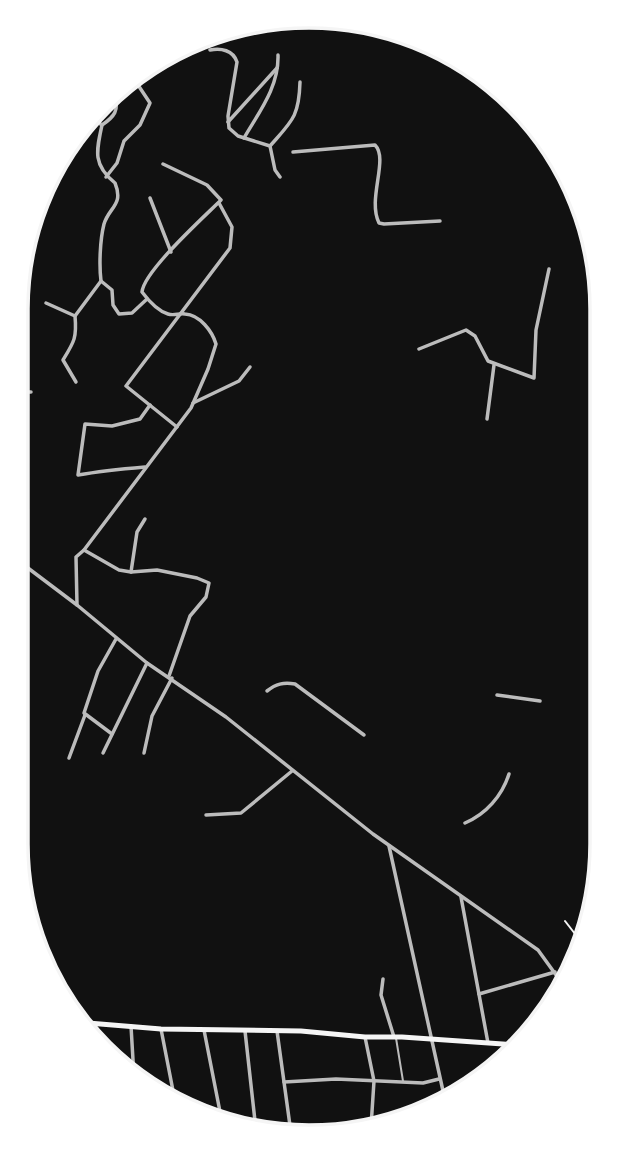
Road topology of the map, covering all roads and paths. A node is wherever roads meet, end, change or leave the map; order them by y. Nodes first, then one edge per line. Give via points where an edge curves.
1 (210, 50) dead end
2 (278, 55) dead end
3 (278, 66) junction
4 (300, 82) dead end
5 (138, 86) edge
6 (115, 106) edge
7 (227, 122) junction
8 (99, 123) edge
9 (102, 125) junction
10 (244, 138) junction
11 (270, 146) junction
12 (293, 152) dead end
13 (163, 164) dead end
14 (106, 177) junction
15 (280, 177) dead end
16 (150, 198) dead end
17 (219, 203) junction
18 (440, 221) dead end
19 (171, 251) junction
20 (549, 269) dead end
21 (102, 281) junction
22 (147, 299) junction
23 (46, 303) dead end
24 (178, 314) junction
25 (75, 316) junction
26 (419, 349) dead end
27 (494, 365) junction
28 (250, 367) dead end
29 (76, 382) dead end
30 (193, 402) junction
31 (150, 405) junction
32 (487, 419) dead end
33 (177, 427) junction
34 (145, 467) junction
35 (145, 519) dead end
36 (84, 550) junction
37 (28, 568) edge
38 (131, 572) junction
39 (77, 605) junction
40 (116, 639) junction
41 (147, 663) junction
42 (171, 677) junction
43 (267, 691) dead end
44 (497, 695) dead end
45 (540, 701) dead end
46 (85, 715) junction
47 (112, 734) junction
48 (364, 735) dead end
49 (103, 752) dead end
50 (144, 753) dead end
51 (69, 758) dead end
52 (292, 771) junction
53 (509, 774) dead end
54 (206, 815) dead end
55 (465, 824) dead end
56 (389, 846) junction
57 (461, 896) junction
58 (565, 921) dead end
59 (575, 934) edge
60 (556, 972) joint
61 (383, 979) dead end
62 (479, 993) junction
63 (94, 1023) edge
64 (131, 1025) junction
65 (161, 1029) junction
66 (245, 1029) junction
67 (204, 1030) junction
68 (277, 1031) junction
69 (365, 1037) junction
70 (395, 1037) junction
71 (431, 1040) junction
72 (488, 1043) junction
73 (507, 1044) edge
74 (133, 1063) edge
75 (439, 1079) junction
76 (374, 1081) junction
77 (284, 1082) junction
78 (403, 1082) junction
79 (173, 1090) edge
80 (442, 1091) edge
81 (220, 1110) edge
82 (372, 1118) edge
83 (255, 1120) edge
84 (290, 1124) edge

1 - 7 street via 225,50 237,62
2 - 3 street
3 - 7 street
3 - 10 street via 272,90
4 - 11 street via 297,111
5 - 14 street via 150,103
6 - 9 street via 113,118
7 - 10 street via 233,133
8 - 9 street
9 - 14 street via 96,153
10 - 11 street
11 - 15 street
12 - 18 street via 375,145 382,158 376,182 379,223
13 - 17 street via 207,185
14 - 21 street via 116,183 118,194 104,224
16 - 19 street
17 - 19 street
17 - 24 street via 232,227 230,247
19 - 22 street via 145,281 142,292
20 - 27 street via 536,330 534,378
21 - 22 street via 111,290 119,314 132,313
21 - 25 street
22 - 24 street via 168,314
23 - 25 street
24 - 30 street via 197,318 216,344
24 - 31 street via 126,386
25 - 29 street via 72,350 63,360
26 - 27 street via 466,330 473,333
27 - 32 street
28 - 30 street via 239,381
30 - 33 street
31 - 33 street
31 - 34 street via 140,419 112,426 85,424 78,475
33 - 34 street
34 - 36 street
35 - 38 street via 137,532
36 - 38 street
36 - 39 street via 76,557
37 - 39 street
38 - 42 street via 157,570 209,583 206,597 190,616
39 - 40 street
40 - 41 street
40 - 46 street via 98,671
41 - 42 street
41 - 47 street
42 - 50 street via 152,716
42 - 52 street
43 - 48 street via 285,682 295,684
44 - 45 street
46 - 47 street
46 - 51 street
47 - 49 street
52 - 54 street via 241,813
52 - 56 street
53 - 55 street via 496,800
56 - 57 street
56 - 71 street
57 - 60 street via 538,950
57 - 62 street
58 - 59 path
60 - 62 street
61 - 70 street via 381,995
62 - 72 street
63 - 64 main road
64 - 65 main road
64 - 74 street
65 - 67 main road
65 - 79 street
66 - 67 main road
66 - 68 main road
66 - 83 street
67 - 81 street
68 - 69 main road
68 - 77 street
69 - 70 main road
69 - 76 street
70 - 71 main road
70 - 78 lane
71 - 72 main road
71 - 75 street
72 - 73 main road
75 - 78 street
75 - 80 street
76 - 77 street
76 - 78 street
76 - 82 street
77 - 84 street

